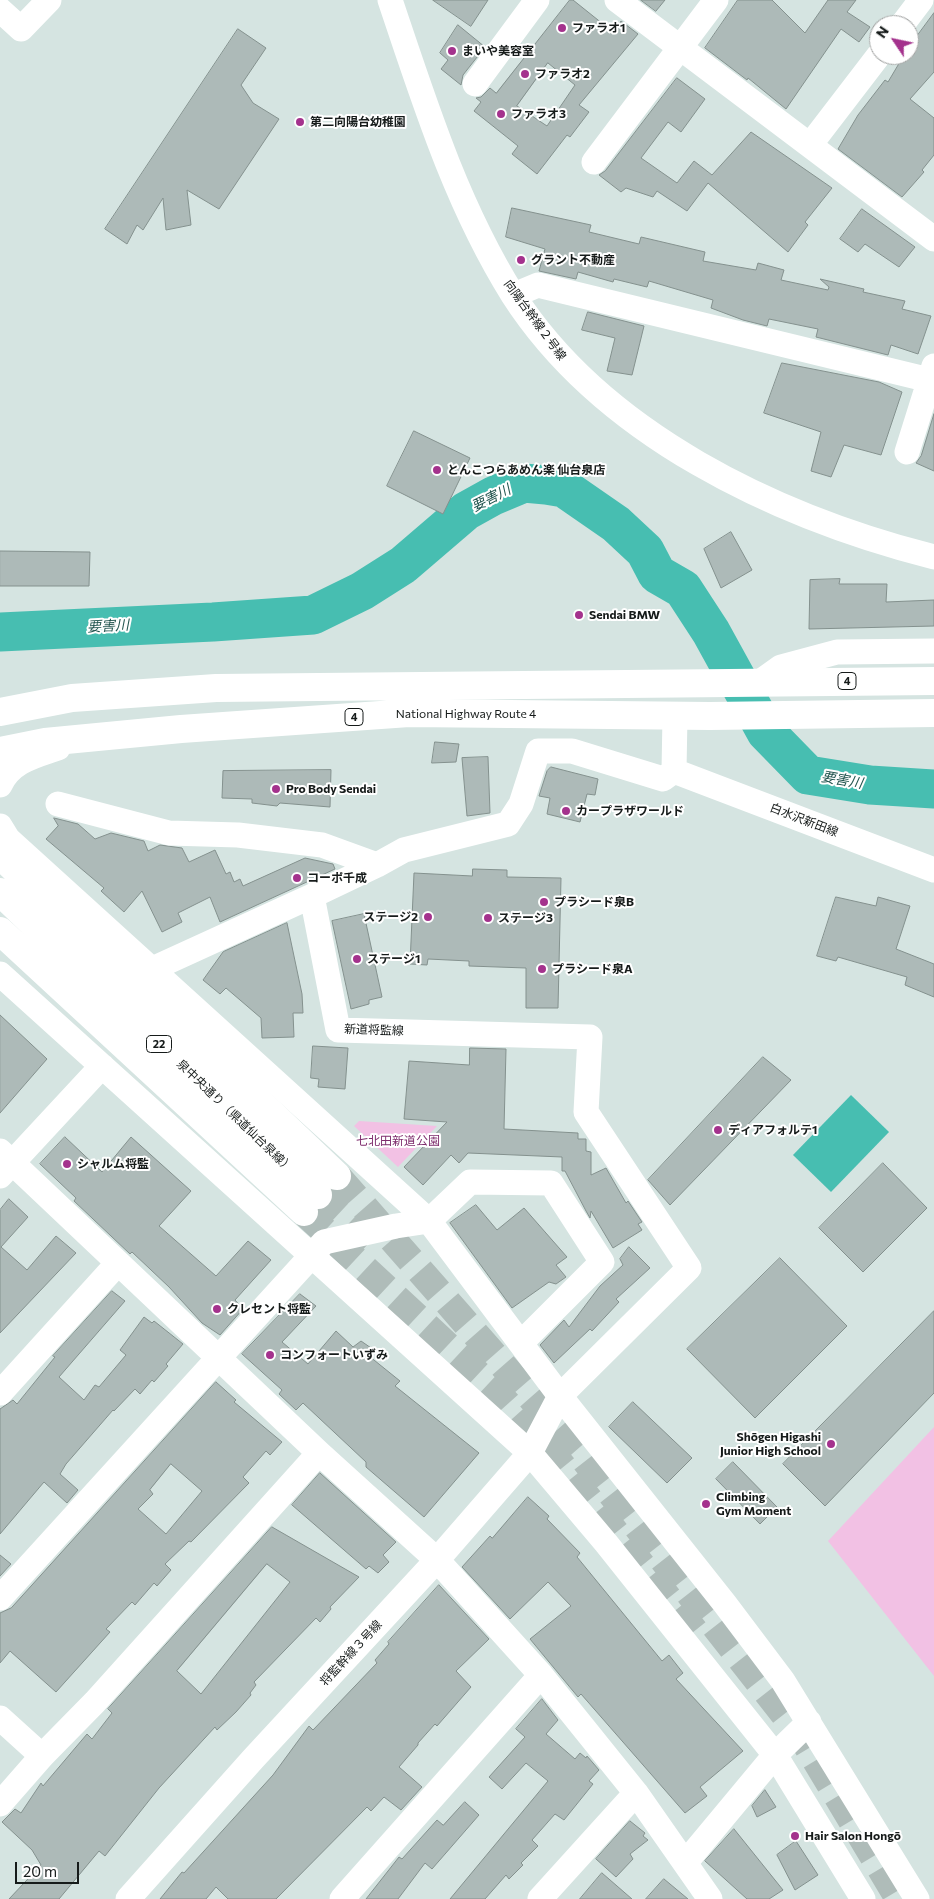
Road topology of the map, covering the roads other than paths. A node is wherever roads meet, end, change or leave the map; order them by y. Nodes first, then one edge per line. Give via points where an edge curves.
1 (49, 0) edge
2 (390, 0) edge
3 (537, 0) edge
4 (617, 0) edge
5 (716, 0) edge
6 (921, 0) edge
7 (0, 10) edge
8 (910, 15) edge
9 (680, 47) junction
10 (871, 65) edge
11 (475, 84) dead end
12 (810, 145) junction
13 (594, 162) dead end
14 (931, 231) edge
15 (514, 295) junction
16 (933, 375) edge
17 (907, 452) dead end
18 (934, 557) edge
19 (934, 651) edge
20 (934, 681) edge
21 (760, 682) junction
22 (0, 712) edge
23 (934, 713) edge
24 (675, 716) junction
25 (84, 738) junction
26 (0, 751) edge
27 (674, 770) junction
28 (0, 785) edge
29 (58, 804) dead end
30 (0, 826) edge
31 (0, 855) edge
32 (377, 865) junction
33 (934, 870) edge
34 (0, 892) edge
35 (312, 896) junction
36 (0, 931) edge
37 (150, 970) junction
38 (0, 974) edge
39 (102, 1066) junction
40 (4, 1163) edge
41 (320, 1194) junction
42 (429, 1221) junction
43 (310, 1256) junction
44 (118, 1262) junction
45 (521, 1343) junction
46 (219, 1358) junction
47 (0, 1393) edge
48 (560, 1396) junction
49 (319, 1453) junction
50 (530, 1453) junction
51 (437, 1560) junction
52 (0, 1598) edge
53 (541, 1675) junction
54 (0, 1718) edge
55 (810, 1722) junction
56 (42, 1756) junction
57 (775, 1756) junction
58 (636, 1793) junction
59 (0, 1804) edge
60 (686, 1862) junction
61 (128, 1899) edge
62 (342, 1899) edge
63 (540, 1899) edge
64 (710, 1899) edge
65 (863, 1899) edge
66 (917, 1899) edge

1 - 7 street via 21,29
2 - 15 street, 向陽台幹線２号線 via 456,185
3 - 11 street
4 - 9 street
5 - 9 street
6 - 8 street
9 - 12 street
9 - 13 street
10 - 12 street
12 - 14 street
15 - 16 street via 538,285
15 - 18 street, 向陽台幹線２号線 via 564,361 610,404 679,451 766,498 813,519
16 - 17 street
19 - 21 street via 837,652 781,667
20 - 21 main road, 4
21 - 22 main road, 4 via 216,688 72,698
23 - 24 main road, National Highway Route 4 / 4
24 - 25 main road, National Highway Route 4 / 4 via 409,713
24 - 27 street
25 - 26 main road, National Highway Route 4 / 4
25 - 28 street via 18,763
27 - 32 street via 663,779 572,751 538,751 521,804 508,824 404,850
27 - 33 street, 白水沢新田線
29 - 32 street via 169,833 238,835 322,845
30 - 37 street via 8,839
31 - 41 main road via 230,1076
32 - 35 street
34 - 41 main road, 泉中央通り（県道仙台泉線） / 22
35 - 37 street
35 - 48 street, 新道将監線 via 338,1030 590,1037 586,1112 689,1268
36 - 41 main road, 泉中央通り（県道仙台泉線） / 22
37 - 42 street
38 - 39 street
39 - 40 street
39 - 43 street
40 - 44 street
42 - 43 street via 324,1242
42 - 45 street
42 - 45 street via 470,1182 552,1183 602,1262
43 - 46 street
43 - 50 street
44 - 46 street
44 - 47 street
45 - 48 street
46 - 49 street
46 - 52 street
48 - 50 street, 将監幹線３号線
48 - 55 street via 725,1604
49 - 51 street
49 - 56 street via 95,1702
50 - 51 street, 将監幹線３号線
50 - 57 street via 606,1543
51 - 53 street
51 - 61 street, 将監幹線３号線
53 - 58 street
53 - 62 street
54 - 56 street
55 - 57 street
55 - 66 street
56 - 59 street
57 - 60 street
57 - 65 street
58 - 60 street
58 - 63 street
60 - 64 street

